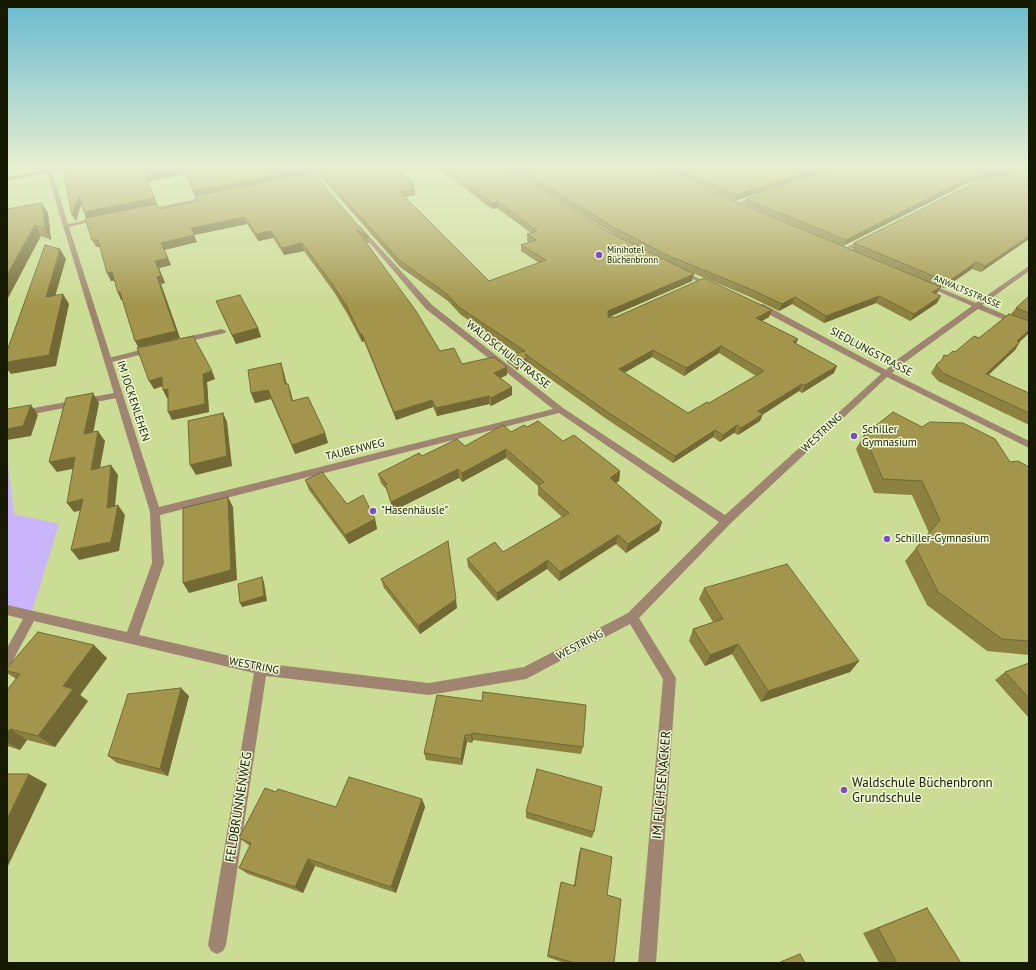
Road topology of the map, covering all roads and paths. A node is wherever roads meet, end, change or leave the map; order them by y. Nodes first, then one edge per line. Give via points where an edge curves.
1 (61, 214) edge
2 (107, 218) edge
3 (356, 224) edge
4 (65, 226) junction
5 (873, 235) edge
6 (837, 247) edge
7 (844, 250) junction
8 (852, 253) edge
9 (1029, 268) edge
10 (675, 269) edge
11 (917, 281) edge
12 (715, 287) edge
13 (750, 302) edge
14 (976, 306) junction
15 (1029, 328) edge
16 (222, 331) dead end
17 (176, 343) edge
18 (161, 347) edge
19 (108, 361) junction
20 (887, 374) junction
21 (119, 395) junction
22 (560, 410) junction
23 (7, 416) edge
24 (1029, 444) edge
25 (155, 512) junction
26 (726, 521) junction
27 (7, 610) edge
28 (31, 615) junction
29 (632, 617) junction
30 (131, 639) junction
31 (7, 660) edge
32 (261, 670) junction
33 (217, 945) dead end
34 (647, 963) edge

1 - 4 street, IM JOCKENLEHEN
2 - 4 street
3 - 22 street, WALDSCHULSTRASSE via 429,308
4 - 19 street, IM JOCKENLEHEN
5 - 7 street
6 - 7 street
7 - 8 street
9 - 14 street, WESTRING
10 - 12 street via 697,282
11 - 14 street, ANWALTSSTRASSE
13 - 20 street, SIEDLUNGSTRASSE
14 - 15 street, ANWALTSSTRASSE
14 - 20 street, WESTRING via 898,363
16 - 17 street
18 - 19 street
19 - 21 street, IM JOCKENLEHEN
20 - 24 street, SIEDLUNGSTRASSE
20 - 26 street, WESTRING
21 - 23 street
21 - 25 street, IM JOCKENLEHEN
22 - 25 street, TAUBENWEG
22 - 26 street, WALDSCHULSTRASSE
25 - 30 street, IM JOCKENLEHEN via 158,563
26 - 29 street, WESTRING
27 - 28 street, WESTRING
28 - 30 street, WESTRING
28 - 31 street
29 - 32 street, WESTRING via 526,673 429,689
29 - 34 street, IM FUCHSENACKER via 670,678
30 - 32 street, WESTRING
32 - 33 street, FELDBRUNNENWEG

